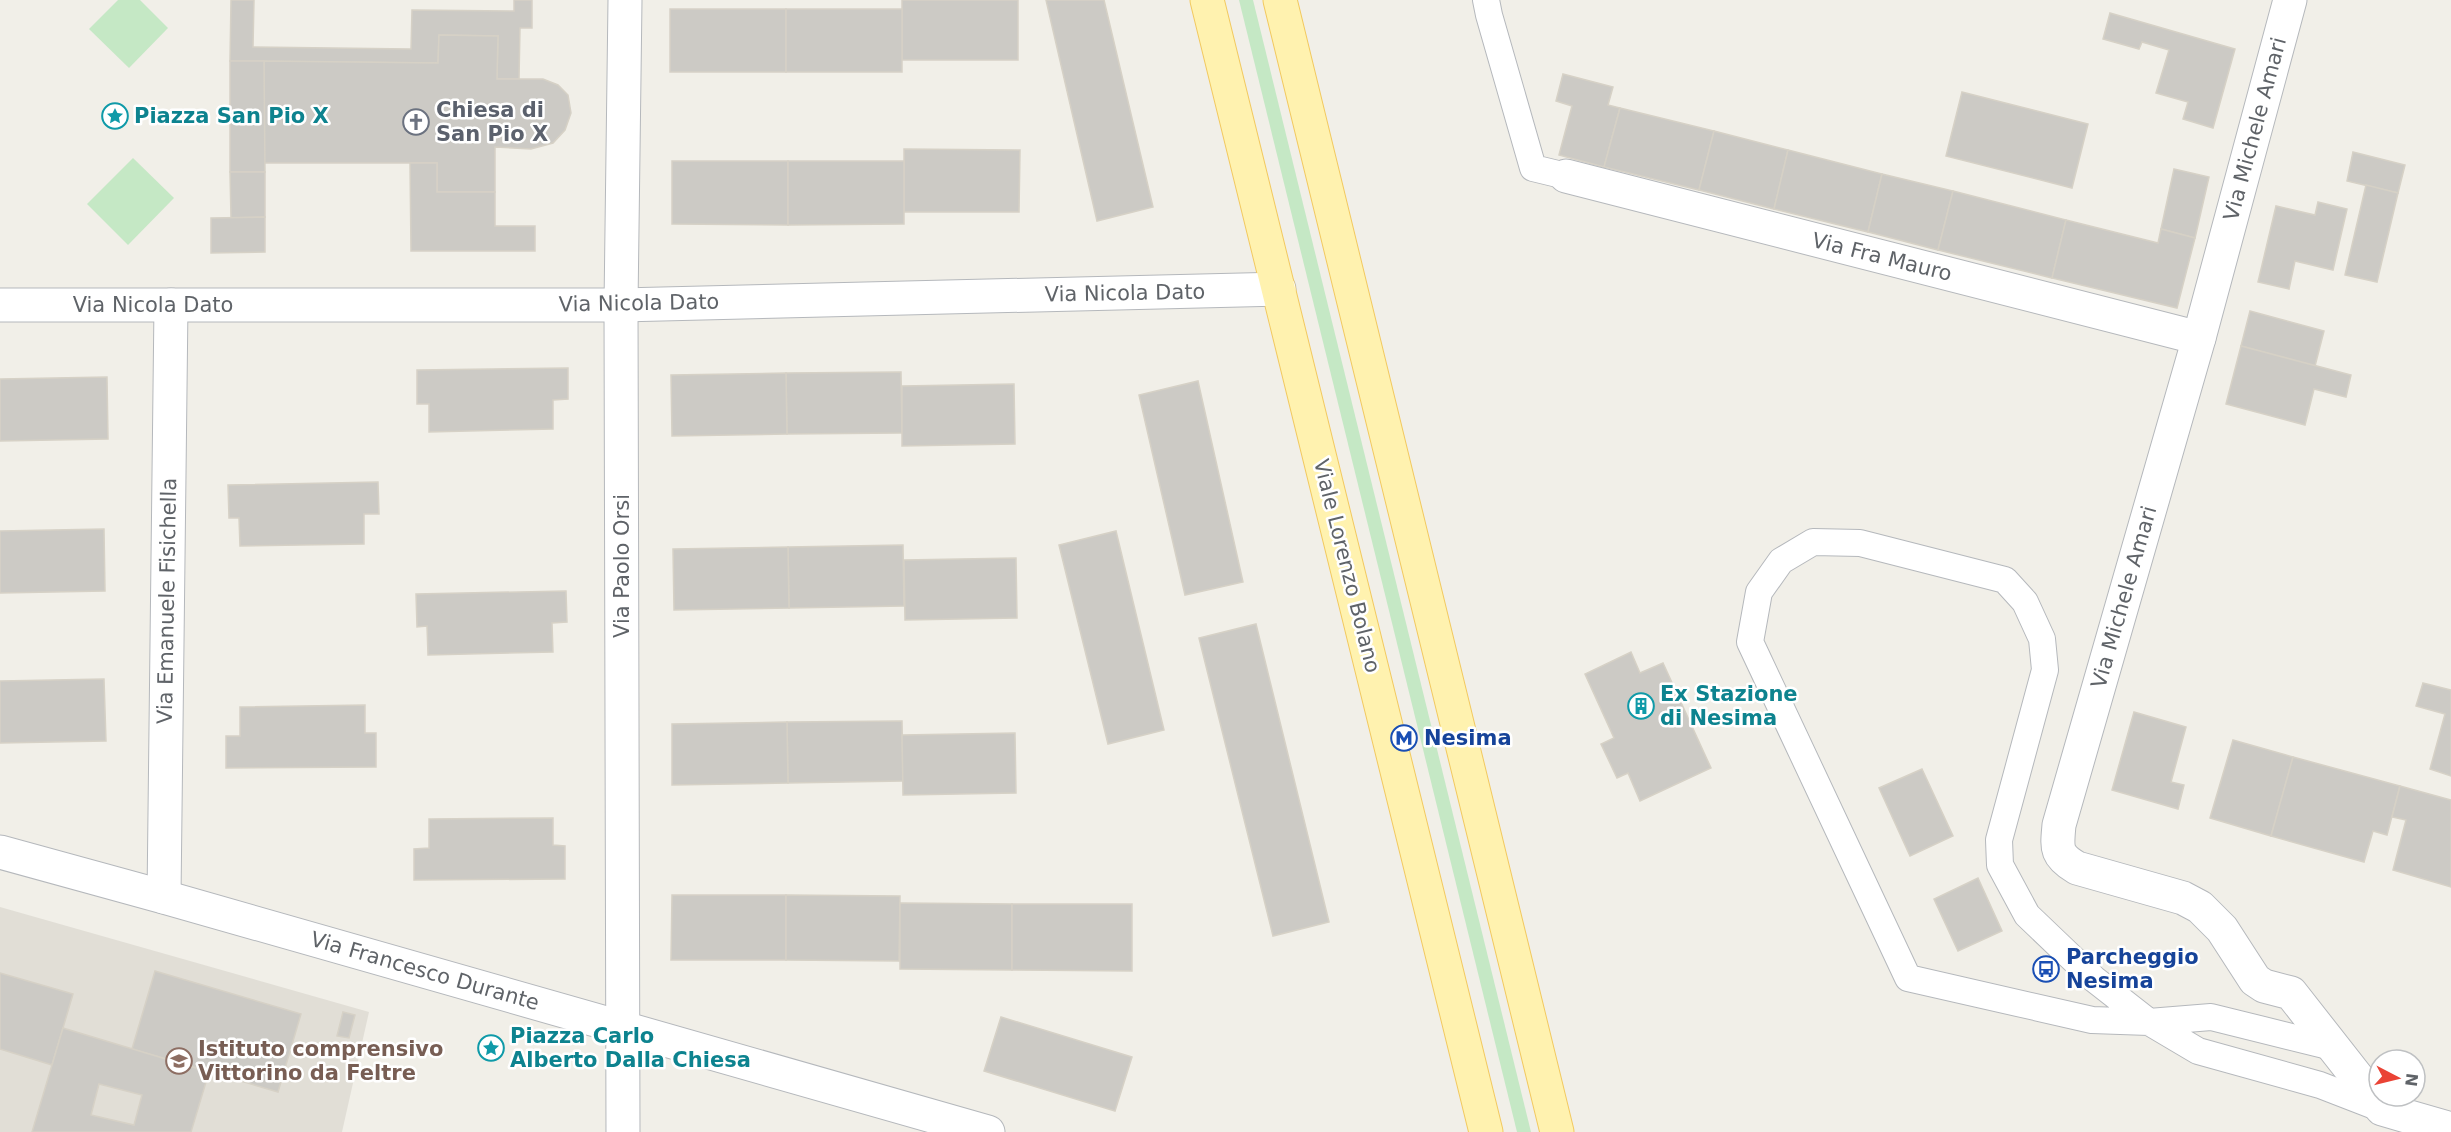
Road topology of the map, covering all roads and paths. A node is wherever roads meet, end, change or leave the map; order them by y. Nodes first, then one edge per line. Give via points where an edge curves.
1 (625, 0) edge
2 (1207, 0) edge
3 (1280, 0) edge
4 (1486, 0) edge
5 (2290, 0) edge
6 (1566, 176) joint
7 (1279, 289) junction
8 (0, 305) edge
9 (171, 305) junction
10 (621, 305) junction
11 (2199, 338) junction
12 (0, 852) edge
13 (164, 897) junction
14 (2149, 1022) junction
15 (622, 1028) junction
16 (2336, 1048) junction
17 (2382, 1109) junction
18 (2451, 1129) edge
19 (623, 1132) edge
20 (988, 1132) edge
21 (1486, 1132) edge
22 (1557, 1132) edge

1 - 10 street, Via Paolo Orsi
2 - 7 main road, Viale Lorenzo Bolano
3 - 22 main road
4 - 6 lane via 1533,168
5 - 11 street, Via Michele Amari
6 - 11 street, Via Fra Mauro
7 - 10 street, Via Nicola Dato
7 - 21 main road, Viale Lorenzo Bolano
8 - 9 street, Via Nicola Dato
9 - 10 street, Via Nicola Dato
9 - 13 street, Via Emanuele Fisichella
10 - 15 street, Via Paolo Orsi
11 - 16 street, Via Michele Amari via 2059,825 2057,844 2063,860 2077,868 2183,898 2200,907 2222,929 2255,980 2291,993
12 - 13 street, Via Francesco Durante
13 - 15 street, Via Francesco Durante
14 - 14 lane via 2092,1020 1908,978 1750,642 1760,592 1781,561 1813,542 1860,543 2004,580 2025,602 2042,639 2045,670 1999,840 2000,866 2026,915 2094,979
14 - 16 lane via 2211,1017
14 - 17 lane via 2198,1051 2320,1085
15 - 19 street, Via Paolo Orsi
15 - 20 street, Via Francesco Durante
16 - 17 street, Via Michele Amari
17 - 18 street

